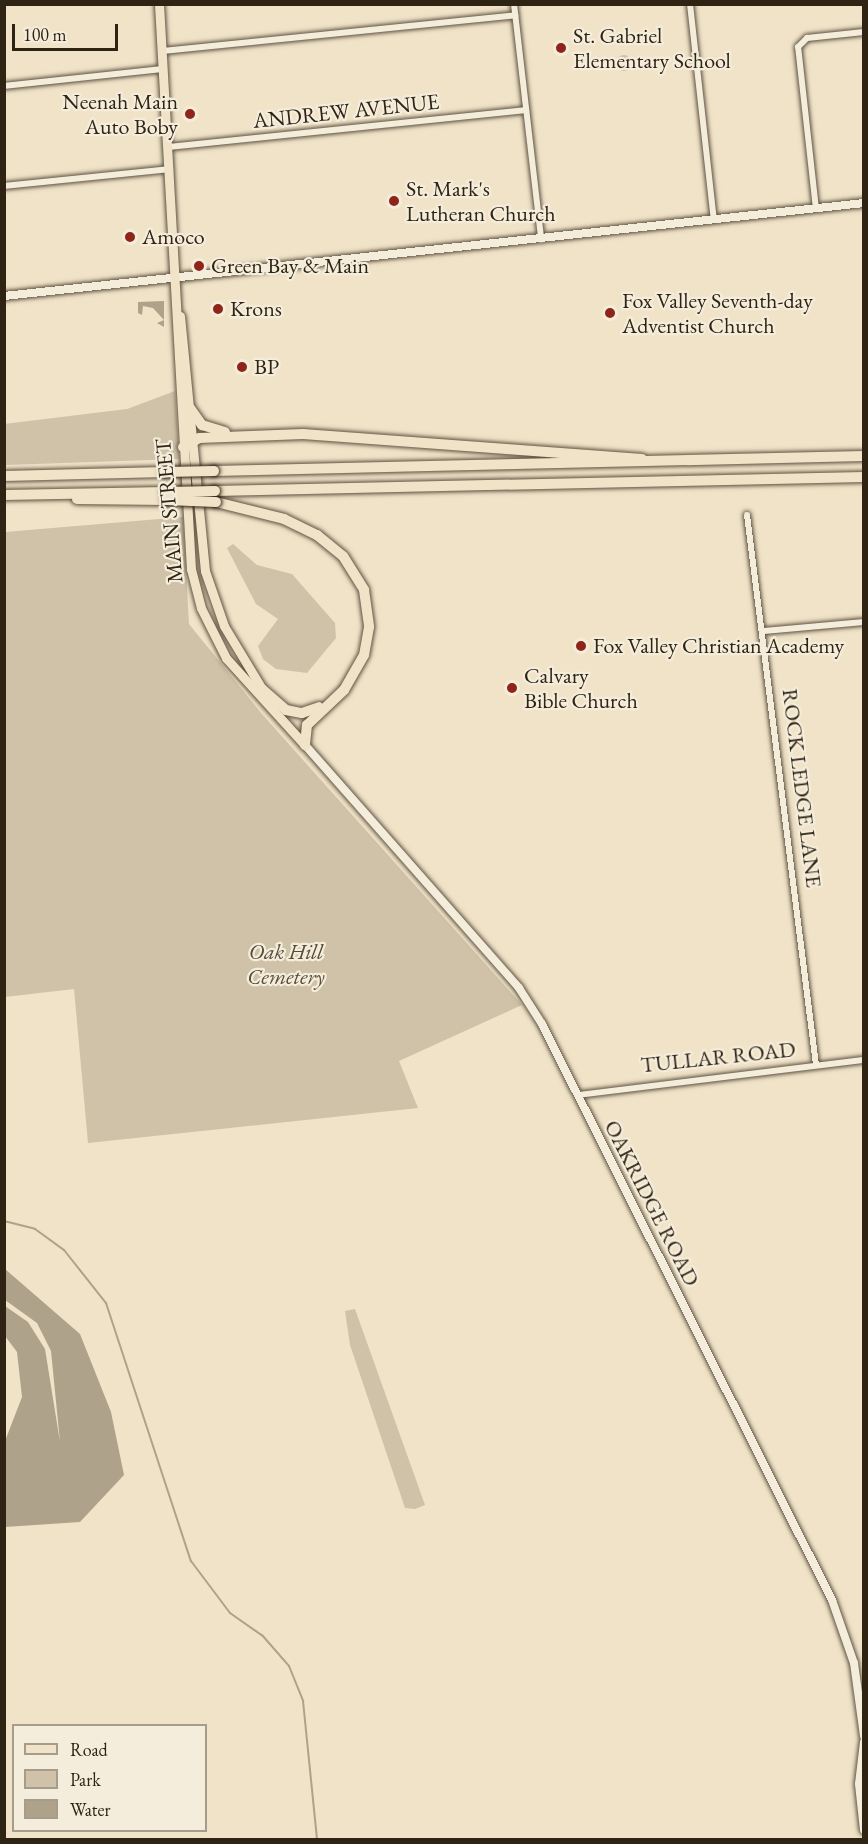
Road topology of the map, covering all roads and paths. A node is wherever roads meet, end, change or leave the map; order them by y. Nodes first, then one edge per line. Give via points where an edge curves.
1 (159, 4) edge
2 (514, 4) edge
3 (690, 4) edge
4 (515, 15) junction
5 (864, 32) edge
6 (163, 51) junction
7 (164, 69) junction
8 (4, 86) edge
9 (526, 110) junction
10 (169, 147) junction
11 (171, 168) junction
12 (4, 186) edge
13 (864, 203) edge
14 (816, 208) junction
15 (714, 220) junction
16 (541, 239) junction
17 (177, 278) junction
18 (4, 296) edge
19 (179, 313) junction
20 (190, 408) junction
21 (303, 434) junction
22 (187, 444) junction
23 (864, 456) edge
24 (645, 460) junction
25 (4, 476) edge
26 (864, 477) edge
27 (4, 495) edge
28 (167, 496) junction
29 (747, 515) dead end
30 (864, 622) edge
31 (764, 631) junction
32 (347, 684) junction
33 (262, 689) junction
34 (305, 745) junction
35 (864, 1060) edge
36 (816, 1065) junction
37 (578, 1095) junction
38 (864, 1736) edge
39 (864, 1742) edge
40 (864, 1830) edge

1 - 6 main road, MAIN STREET
2 - 4 street
3 - 15 street
4 - 6 street
4 - 9 street
5 - 14 street via 807,38 798,47
6 - 7 main road, MAIN STREET
7 - 8 street
7 - 10 main road, MAIN STREET
9 - 10 street, ANDREW AVENUE
9 - 16 street
10 - 11 main road, MAIN STREET
11 - 12 street
11 - 17 main road, MAIN STREET
13 - 14 main road
14 - 15 main road
15 - 16 main road
16 - 17 main road
17 - 18 main road
17 - 19 main road, MAIN STREET
19 - 20 main road, MAIN STREET
19 - 22 main road, MAIN STREET
20 - 21 highway via 202,425 215,432
20 - 22 main road, MAIN STREET
21 - 22 highway
21 - 24 highway via 627,454
22 - 33 main road, MAIN STREET via 205,571 224,626
22 - 34 main road, MAIN STREET via 189,556 201,608 239,676
23 - 24 highway
24 - 25 highway, bridge
26 - 28 highway, bridge via 215,491
27 - 28 highway
28 - 32 highway, bridge via 216,502 300,526 350,565 364,590 369,627 364,655
29 - 31 street, ROCK LEDGE LANE
30 - 31 street
31 - 36 street, ROCK LEDGE LANE
32 - 33 highway via 302,713 286,710
32 - 34 highway via 307,725
33 - 34 main road, MAIN STREET
34 - 37 street, OAKRIDGE ROAD via 519,988
35 - 36 street, TULLAR ROAD
36 - 37 street, TULLAR ROAD
37 - 38 street, OAKRIDGE ROAD via 832,1600 854,1664
39 - 40 street via 859,1784

